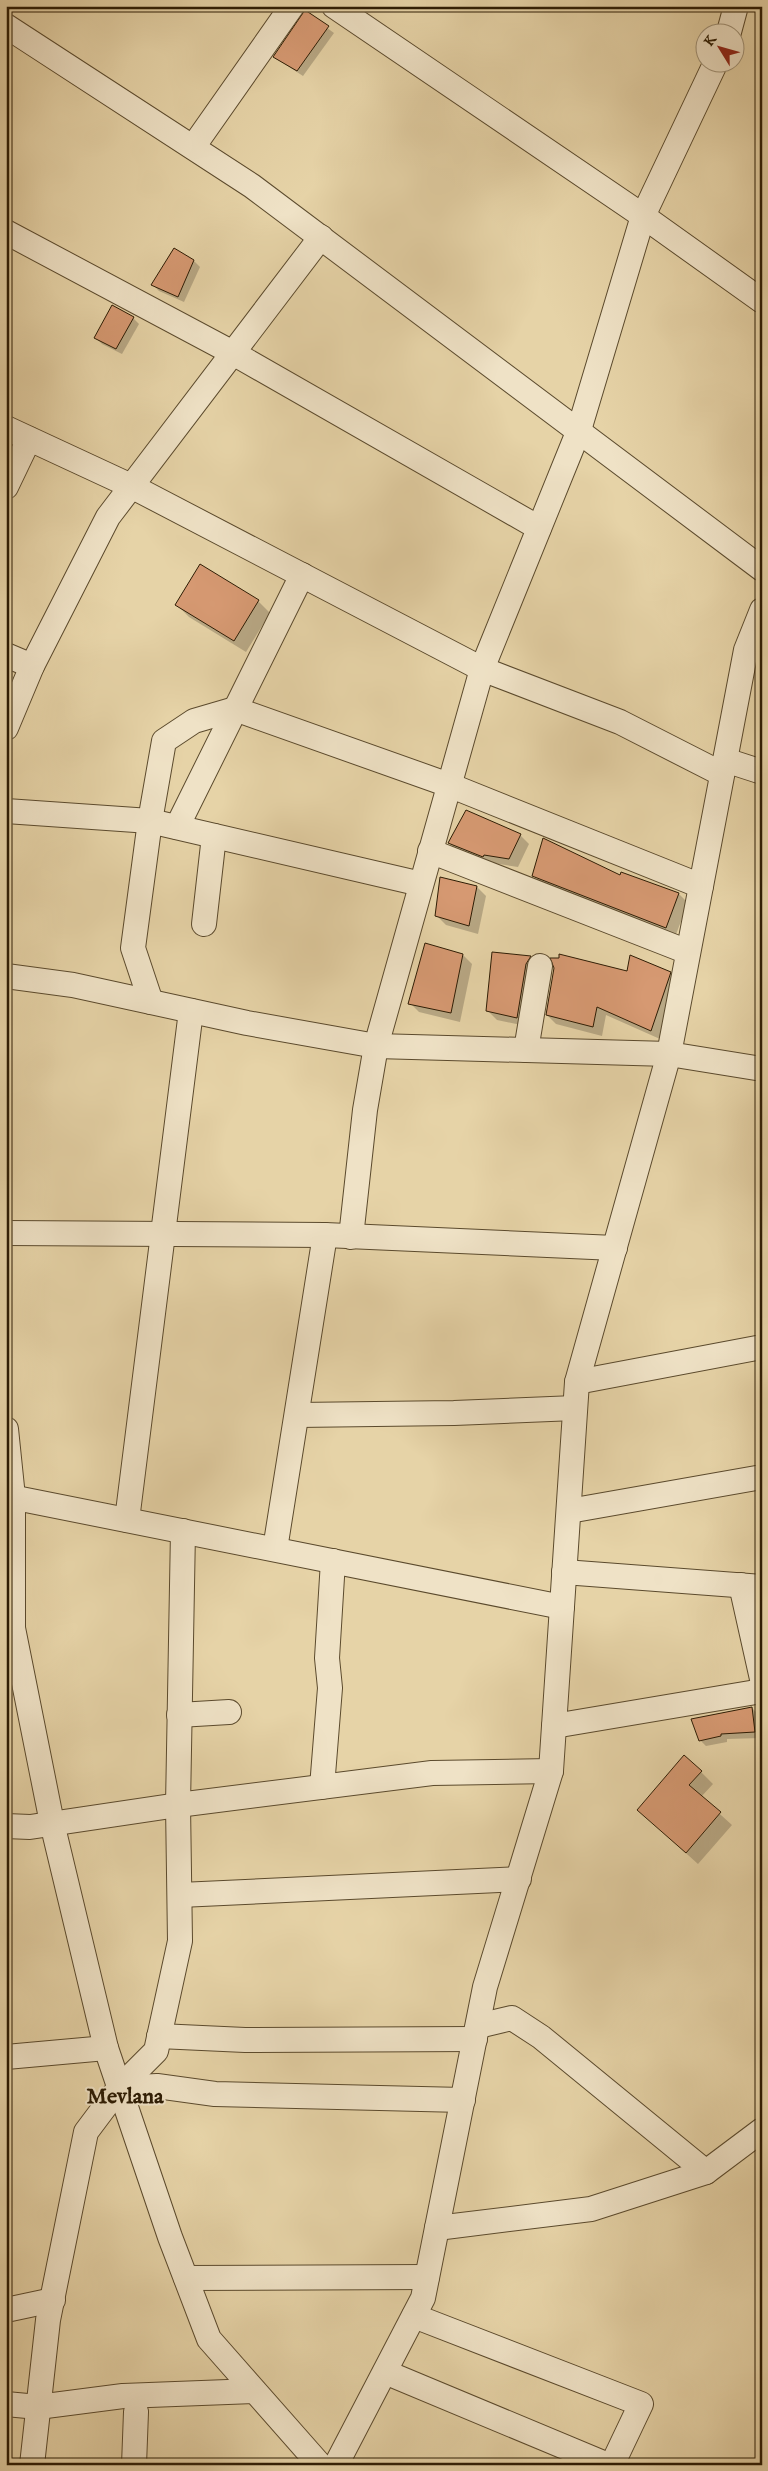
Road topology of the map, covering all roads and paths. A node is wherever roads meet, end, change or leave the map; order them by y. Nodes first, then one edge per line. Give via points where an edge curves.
1 (292, 6) edge
2 (334, 6) edge
3 (736, 6) edge
4 (732, 22) edge
5 (6, 26) edge
6 (711, 72) edge
7 (193, 147) junction
8 (643, 216) junction
9 (6, 232) edge
10 (321, 237) junction
11 (762, 301) edge
12 (233, 353) junction
13 (6, 428) edge
14 (579, 430) junction
15 (29, 439) junction
16 (131, 486) junction
17 (6, 487) edge
18 (539, 528) junction
19 (762, 569) edge
20 (302, 575) junction
21 (762, 610) edge
22 (6, 655) edge
23 (32, 666) junction
24 (482, 669) junction
25 (235, 708) junction
26 (7, 726) edge
27 (724, 767) junction
28 (762, 772) edge
29 (449, 786) junction
30 (6, 811) edge
31 (150, 821) junction
32 (177, 827) junction
33 (214, 836) junction
34 (430, 851) junction
35 (421, 884) junction
36 (701, 886) junction
37 (204, 924) dead end
38 (688, 952) junction
39 (540, 966) dead end
40 (6, 976) edge
41 (151, 1002) junction
42 (191, 1011) junction
43 (376, 1046) junction
44 (526, 1050) junction
45 (668, 1054) junction
46 (762, 1069) edge
47 (6, 1233) edge
48 (162, 1234) junction
49 (325, 1235) junction
50 (351, 1237) junction
51 (615, 1248) junction
52 (762, 1347) edge
53 (577, 1382) junction
54 (575, 1408) junction
55 (297, 1414) junction
56 (6, 1429) edge
57 (762, 1477) edge
58 (10, 1497) edge
59 (569, 1511) junction
60 (126, 1520) junction
61 (182, 1531) junction
62 (275, 1549) junction
63 (334, 1561) junction
64 (564, 1572) junction
65 (751, 1586) edge
66 (562, 1607) junction
67 (762, 1678) edge
68 (762, 1691) edge
69 (229, 1712) dead end
70 (179, 1715) junction
71 (554, 1726) junction
72 (551, 1770) junction
73 (322, 1787) junction
74 (178, 1805) junction
75 (52, 1823) junction
76 (6, 1826) edge
77 (519, 1879) junction
78 (180, 1895) junction
79 (476, 2032) junction
80 (159, 2036) junction
81 (106, 2048) junction
82 (6, 2057) edge
83 (119, 2088) junction
84 (463, 2100) junction
85 (762, 2130) edge
86 (706, 2172) junction
87 (437, 2228) junction
88 (427, 2277) junction
89 (186, 2278) junction
90 (53, 2300) junction
91 (6, 2310) edge
92 (414, 2316) junction
93 (385, 2372) junction
94 (254, 2391) junction
95 (6, 2404) edge
96 (38, 2407) junction
97 (136, 2412) dead end
98 (32, 2465) edge
99 (134, 2465) edge
100 (320, 2465) edge
101 (336, 2465) edge
102 (608, 2465) edge
103 (612, 2465) edge

1 - 7 street
2 - 8 street
3 - 4 street
5 - 7 street
6 - 8 street
7 - 10 street
8 - 11 street
8 - 14 street
9 - 12 street
10 - 12 street
10 - 14 street
12 - 16 street
12 - 18 street
13 - 15 street
14 - 18 street
14 - 19 street
15 - 16 street
15 - 17 street
16 - 20 street
16 - 23 street via 108,517
18 - 24 street
20 - 24 street
20 - 25 street
21 - 27 street via 746,650
22 - 23 street
23 - 26 street
24 - 27 street via 620,722
24 - 29 street
25 - 29 street
25 - 31 street via 194,721 164,741
25 - 32 street
27 - 28 street
27 - 36 street
29 - 34 street
29 - 36 street
30 - 31 street
31 - 32 street
31 - 41 street via 133,948
32 - 33 street
33 - 35 street
33 - 37 street
34 - 35 street
34 - 38 street
35 - 43 street
36 - 38 street
38 - 45 street
39 - 44 street
40 - 41 street via 72,985
41 - 42 street
42 - 43 street
42 - 48 street
43 - 44 street
43 - 50 street via 365,1110
44 - 45 street
45 - 46 street
45 - 51 street
47 - 48 street
48 - 49 street
48 - 60 street
49 - 50 street
49 - 55 street
50 - 51 street
51 - 53 street
52 - 53 street
53 - 54 street
54 - 55 street
54 - 59 street
55 - 62 street
56 - 58 street
57 - 59 street
58 - 60 street
58 - 75 street via 13,1628
59 - 64 street
60 - 61 street
61 - 62 street
61 - 70 street
62 - 63 street
63 - 66 street
63 - 73 street via 327,1658 330,1688
64 - 65 street
64 - 66 street
65 - 67 street
66 - 71 street
68 - 71 street
69 - 70 street
70 - 74 street
71 - 72 street
72 - 73 street via 432,1773
72 - 77 street
73 - 74 street
74 - 75 street
74 - 78 street
75 - 76 street via 30,1827
75 - 81 street
77 - 78 street
77 - 79 street via 485,1987
78 - 80 street via 180,1940
79 - 80 street via 245,2040
79 - 84 street
79 - 86 street via 512,2018 541,2037
80 - 83 street via 156,2051
81 - 82 street
81 - 83 street
83 - 84 street via 158,2086 214,2094
83 - 89 street
83 - 90 street via 86,2132
84 - 87 street
85 - 86 street
86 - 87 street via 591,2209
87 - 88 street
88 - 89 street
88 - 92 street via 423,2298
89 - 94 street via 209,2339
90 - 91 street
90 - 96 street
92 - 93 street
92 - 103 street via 641,2404
93 - 101 street
93 - 102 street
94 - 96 street via 123,2396
94 - 100 street
95 - 96 street
96 - 98 street
97 - 99 street

